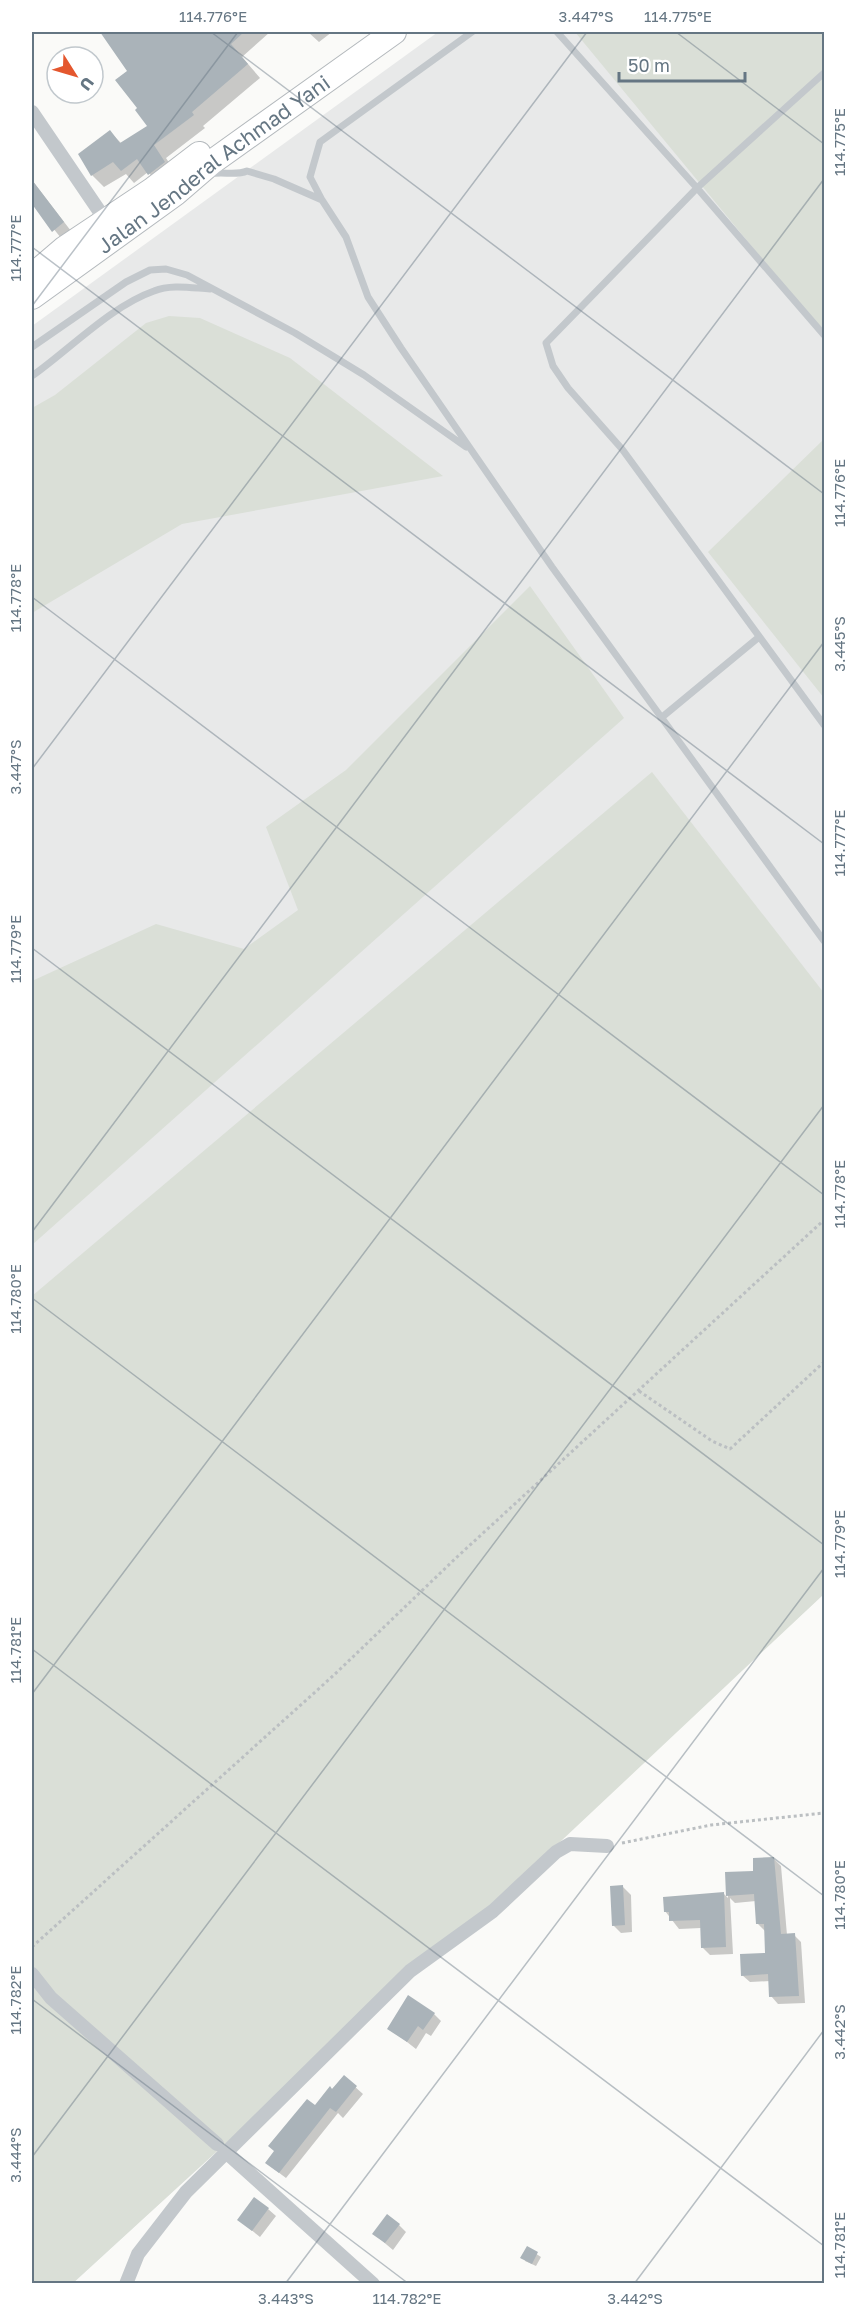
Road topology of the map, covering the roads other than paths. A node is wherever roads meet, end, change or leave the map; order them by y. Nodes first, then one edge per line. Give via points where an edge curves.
1 (370, 32) edge
2 (394, 32) edge
3 (472, 32) edge
4 (557, 32) edge
5 (825, 73) edge
6 (32, 112) edge
7 (697, 188) junction
8 (176, 193) junction
9 (322, 200) junction
10 (106, 221) junction
11 (32, 276) edge
12 (212, 290) junction
13 (32, 297) edge
14 (825, 335) edge
15 (32, 347) edge
16 (32, 376) edge
17 (471, 450) junction
18 (759, 637) junction
19 (661, 718) junction
20 (825, 725) edge
21 (825, 941) edge
22 (608, 1846) road end
23 (32, 1974) edge
24 (222, 2149) junction
25 (126, 2283) edge
26 (373, 2283) edge

1 - 10 highway, Jalan Jenderal Achmad Yani
2 - 8 highway, Jalan Jenderal Achmad Yani via 212,162
3 - 9 lane via 320,142 310,177
4 - 7 lane
5 - 7 lane
6 - 10 street
7 - 14 lane
7 - 18 lane via 546,343 553,366 568,388 622,448
8 - 9 lane via 210,174 247,171
8 - 13 highway, Jalan Jenderal Achmad Yani
9 - 17 lane via 346,237 368,297
10 - 11 highway, Jalan Jenderal Achmad Yani
12 - 15 lane via 187,275 166,269 150,270 126,282
12 - 16 lane via 155,290 92,329
12 - 17 lane via 364,375
17 - 19 lane
18 - 19 lane
18 - 20 lane
19 - 21 lane
22 - 24 street via 570,1844 556,1852 493,1911 410,1971
23 - 24 street via 51,1998
24 - 25 street via 138,2254
24 - 26 street

